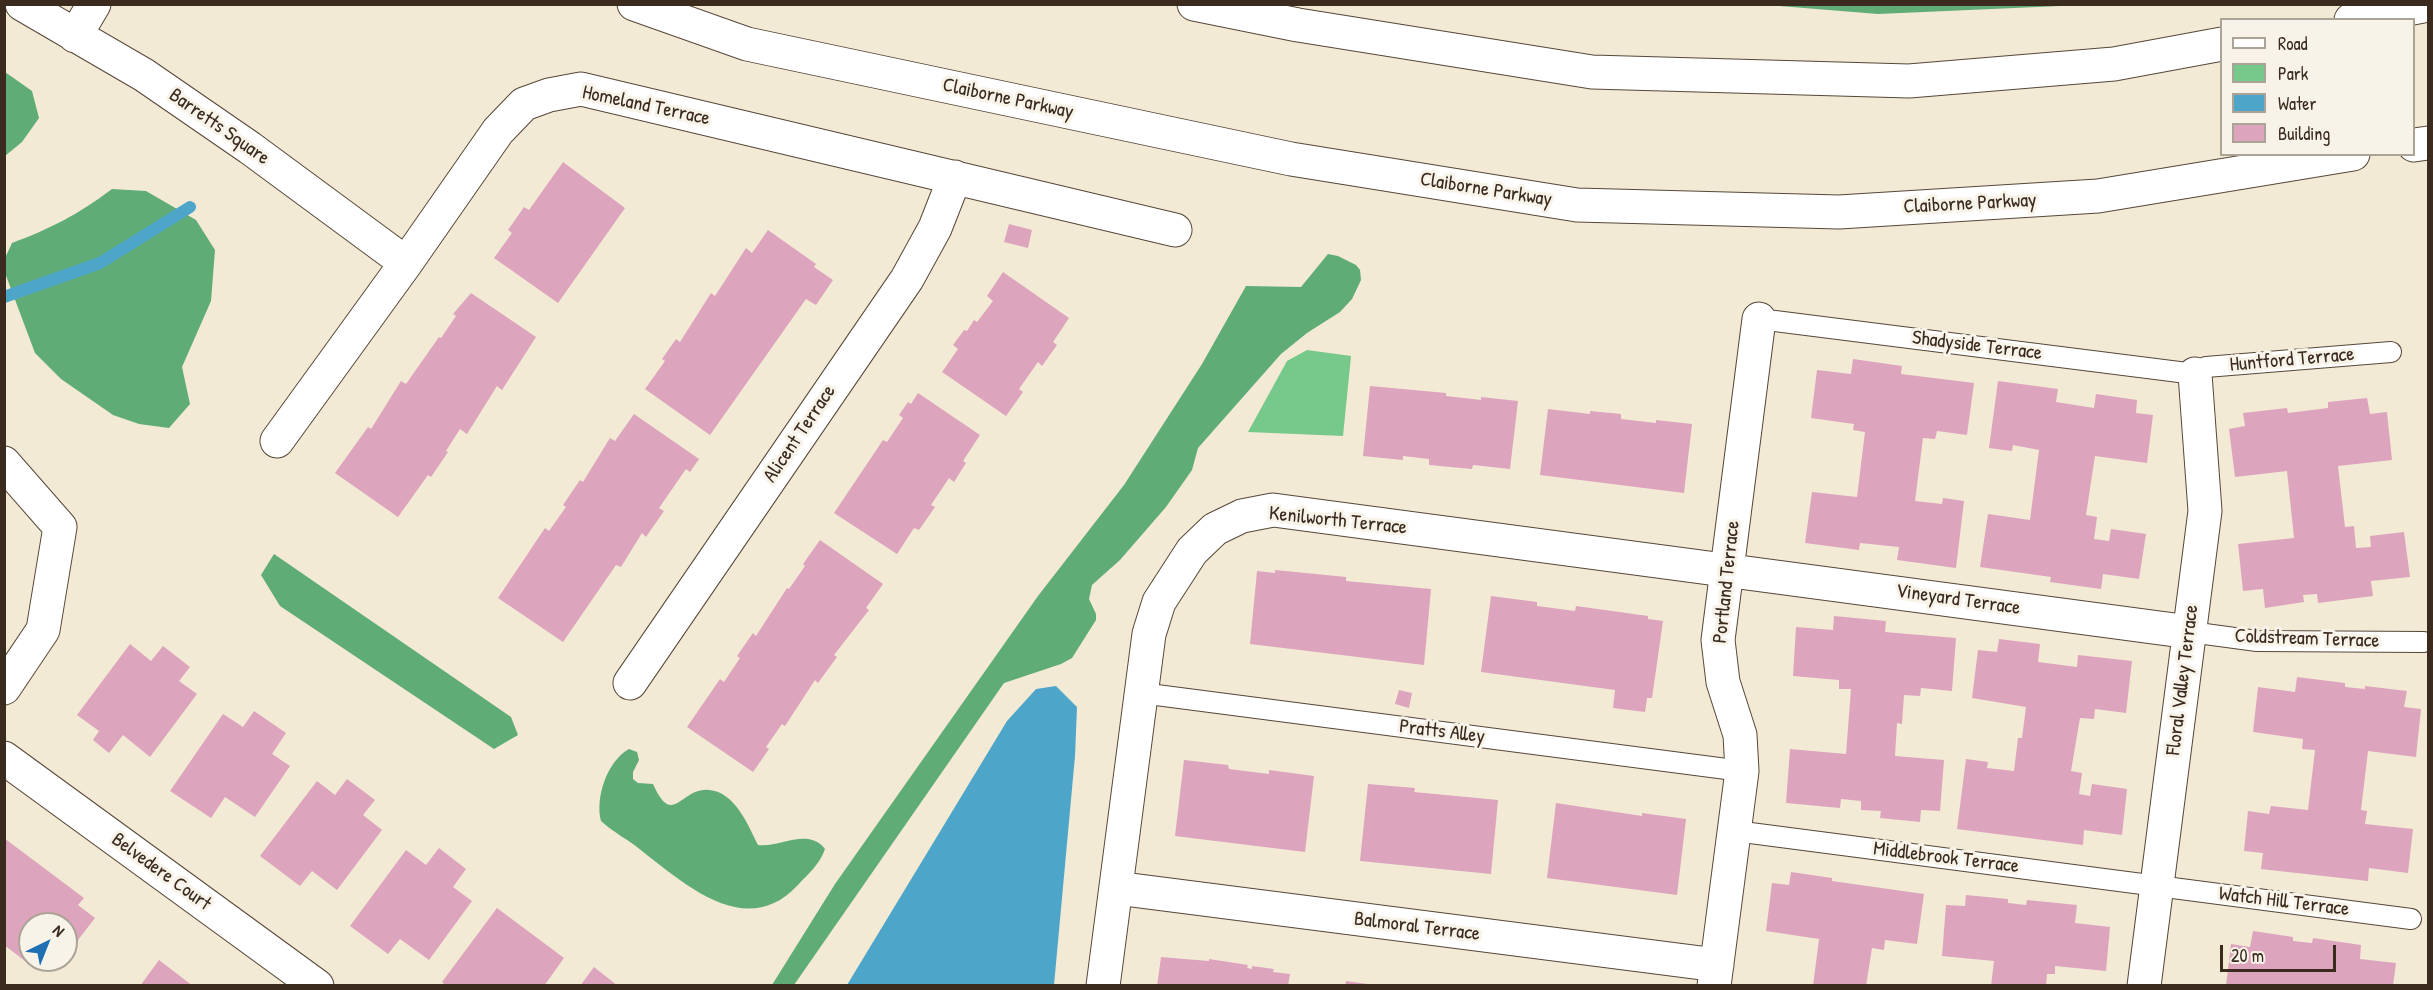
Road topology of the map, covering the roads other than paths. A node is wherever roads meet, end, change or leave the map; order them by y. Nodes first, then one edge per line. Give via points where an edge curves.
1 (22, 4) edge
2 (94, 4) edge
3 (634, 4) edge
4 (1194, 4) edge
5 (2428, 4) edge
6 (2361, 18) edge
7 (75, 36) junction
8 (2220, 44) edge
9 (2342, 156) edge
10 (955, 177) junction
11 (1175, 230) dead end
12 (406, 263) junction
13 (1759, 319) joint
14 (2391, 352) dead end
15 (2195, 374) junction
16 (276, 441) dead end
17 (4, 463) edge
18 (1726, 569) junction
19 (2190, 632) junction
20 (2424, 642) dead end
21 (630, 683) dead end
22 (4, 688) edge
23 (1141, 693) junction
24 (4, 758) edge
25 (1742, 771) junction
26 (1735, 831) junction
27 (2157, 886) junction
28 (1116, 888) junction
29 (2411, 918) dead end
30 (1716, 975) edge
31 (317, 986) edge
32 (1103, 986) edge
33 (2144, 986) edge

1 - 7 street, Barretts Square
2 - 7 street
3 - 9 street, Claiborne Parkway via 758,46 1291,159 1577,205 1839,212 2098,196
4 - 8 street via 1298,25 1592,72 1909,81 2114,64
5 - 6 street
7 - 12 street, Barretts Square via 144,75
10 - 11 street, Homeland Terrace
10 - 12 street, Homeland Terrace via 581,89 524,104 498,130
10 - 21 street, Alicent Terrace via 935,228 907,279
12 - 16 street, Homeland Terrace
13 - 15 lane, Shadyside Terrace
13 - 18 street, Portland Terrace
14 - 15 lane, Huntford Terrace via 2206,367
15 - 19 street, Floral Valley Terrace via 2205,511
17 - 22 street via 60,527 43,630
18 - 19 street, Vineyard Terrace
18 - 23 street, Kenilworth Terrace via 1273,510 1242,516 1215,529 1192,551 1159,602 1149,634
18 - 25 street, Portland Terrace via 1718,640 1723,682 1740,735
19 - 20 lane, Coldstream Terrace via 2257,641
19 - 27 street, Floral Valley Terrace
23 - 25 lane, Pratts Alley
23 - 28 street, Kenilworth Terrace
24 - 31 street, Belvedere Court
25 - 26 street, Portland Terrace
26 - 27 lane, Middlebrook Terrace
26 - 30 street, Portland Terrace
27 - 29 lane, Watch Hill Terrace
27 - 33 street, Floral Valley Terrace
28 - 30 street, Balmoral Terrace
28 - 32 street, Kenilworth Terrace

